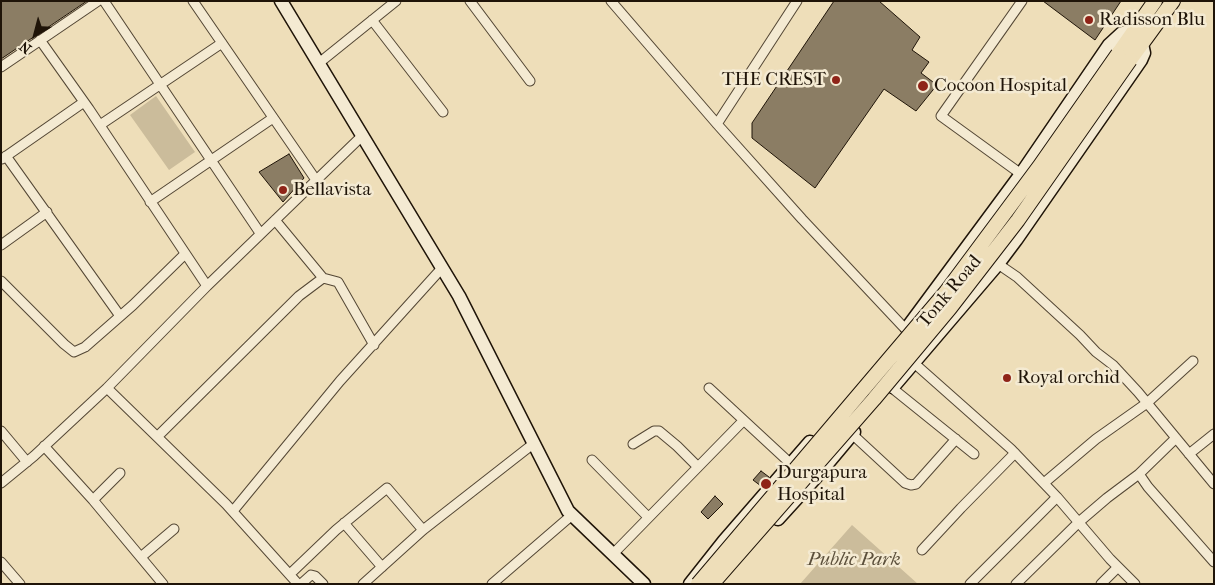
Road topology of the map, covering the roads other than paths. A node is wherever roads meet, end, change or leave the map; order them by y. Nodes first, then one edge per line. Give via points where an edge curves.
1 (98, 1) edge
2 (104, 1) edge
3 (193, 1) edge
4 (281, 1) edge
5 (396, 1) edge
6 (470, 1) edge
7 (611, 1) edge
8 (797, 1) edge
9 (1022, 1) edge
10 (1155, 1) edge
11 (1173, 1) edge
12 (372, 20) junction
13 (1133, 33) junction
14 (40, 40) junction
15 (222, 43) junction
16 (1142, 44) junction
17 (319, 63) junction
18 (1, 67) edge
19 (530, 81) dead end
20 (159, 84) junction
21 (84, 102) junction
22 (442, 112) dead end
23 (273, 118) junction
24 (717, 124) junction
25 (100, 125) junction
26 (363, 135) junction
27 (4, 158) edge
28 (211, 162) junction
29 (1021, 174) junction
30 (316, 180) junction
31 (150, 202) junction
32 (47, 212) junction
33 (275, 220) junction
34 (260, 233) junction
35 (1, 245) edge
36 (185, 254) junction
37 (998, 264) junction
38 (442, 268) junction
39 (324, 278) junction
40 (1, 281) edge
41 (207, 286) junction
42 (120, 316) junction
43 (906, 330) junction
44 (374, 345) junction
45 (926, 348) junction
46 (1193, 361) dead end
47 (914, 363) junction
48 (107, 388) junction
49 (709, 388) dead end
50 (892, 388) junction
51 (1147, 403) junction
52 (744, 421) junction
53 (1, 431) edge
54 (852, 434) junction
55 (1214, 434) edge
56 (158, 436) junction
57 (1176, 438) junction
58 (956, 440) junction
59 (533, 444) junction
60 (634, 444) dead end
61 (44, 446) junction
62 (1015, 453) junction
63 (974, 454) dead end
64 (1189, 454) junction
65 (592, 460) dead end
66 (27, 462) junction
67 (791, 464) junction
68 (698, 467) junction
69 (120, 473) dead end
70 (1139, 474) junction
71 (1, 483) edge
72 (1044, 483) junction
73 (1214, 484) edge
74 (1057, 497) junction
75 (93, 500) junction
76 (233, 511) junction
77 (572, 515) junction
78 (648, 517) junction
79 (1079, 522) junction
80 (344, 523) junction
81 (174, 529) dead end
82 (423, 530) junction
83 (922, 550) dead end
84 (613, 554) junction
85 (141, 557) junction
86 (1, 562) edge
87 (1214, 562) edge
88 (1118, 567) junction
89 (382, 568) junction
90 (290, 574) junction
91 (20, 584) edge
92 (163, 584) edge
93 (299, 584) edge
94 (323, 584) edge
95 (363, 584) edge
96 (492, 584) edge
97 (644, 584) edge
98 (690, 584) edge
99 (698, 584) edge
100 (712, 584) edge
101 (721, 584) edge
102 (970, 584) edge
103 (1016, 584) edge
104 (1101, 584) edge
105 (1135, 584) edge

1 - 14 street
2 - 20 street
3 - 15 street
4 - 17 street
5 - 12 street
6 - 19 street
7 - 24 street
8 - 24 street
9 - 29 street via 941,116
10 - 13 main road
11 - 16 main road, Tonk Road
12 - 17 street
12 - 22 street
13 - 29 street, Tonk Road via 1122,33 1110,45
13 - 99 main road, bridge via 946,292
14 - 18 street
14 - 21 street
15 - 20 street
15 - 23 street
16 - 37 street, Tonk Road via 1141,60
16 - 100 main road, bridge via 1018,220 956,300
17 - 26 street
20 - 25 street
20 - 28 street
21 - 25 street
21 - 27 street
23 - 28 street
23 - 30 street
24 - 43 street
25 - 31 street
26 - 30 street
26 - 38 street
27 - 32 street
28 - 31 street
28 - 34 street
29 - 43 street, Tonk Road
30 - 33 street
31 - 36 street
32 - 35 street
32 - 42 street
33 - 34 street
33 - 39 street
34 - 41 street
36 - 41 street
36 - 42 street
37 - 45 street, Tonk Road
37 - 51 street via 1017,277 1096,352 1113,364
38 - 44 street
38 - 59 street
39 - 44 street via 338,282
39 - 56 street via 299,296
40 - 42 street via 74,352 85,347
41 - 48 street
43 - 45 street
43 - 67 street, Tonk Road
44 - 76 street via 334,388
45 - 47 street, Tonk Road
46 - 51 street
47 - 50 street, Tonk Road
47 - 62 street
48 - 56 street
48 - 61 street
49 - 52 street
50 - 54 street, Tonk Road
50 - 58 street
51 - 57 street
51 - 72 street via 1096,439
52 - 67 street
52 - 68 street
53 - 66 street
54 - 58 street via 911,485 916,484
54 - 101 street, Tonk Road
55 - 64 street
56 - 76 street
57 - 64 street
57 - 70 street
58 - 63 street
59 - 77 street
59 - 82 street
60 - 68 street via 659,431
61 - 66 street
61 - 75 street
62 - 72 street
62 - 83 street
64 - 73 street
65 - 78 street
66 - 71 street
67 - 98 street, Tonk Road
68 - 78 street
69 - 75 street
70 - 79 street
70 - 87 street
72 - 74 street
74 - 79 street
74 - 102 street
75 - 85 street
76 - 90 street
77 - 84 street
77 - 96 street
78 - 84 street
79 - 88 street
79 - 103 street
80 - 82 street via 386,488
80 - 89 street
80 - 90 street
81 - 85 street
82 - 89 street
84 - 97 street
85 - 92 street
86 - 91 street
88 - 104 street
88 - 105 street
89 - 95 street
90 - 93 street
93 - 94 street via 311,575

